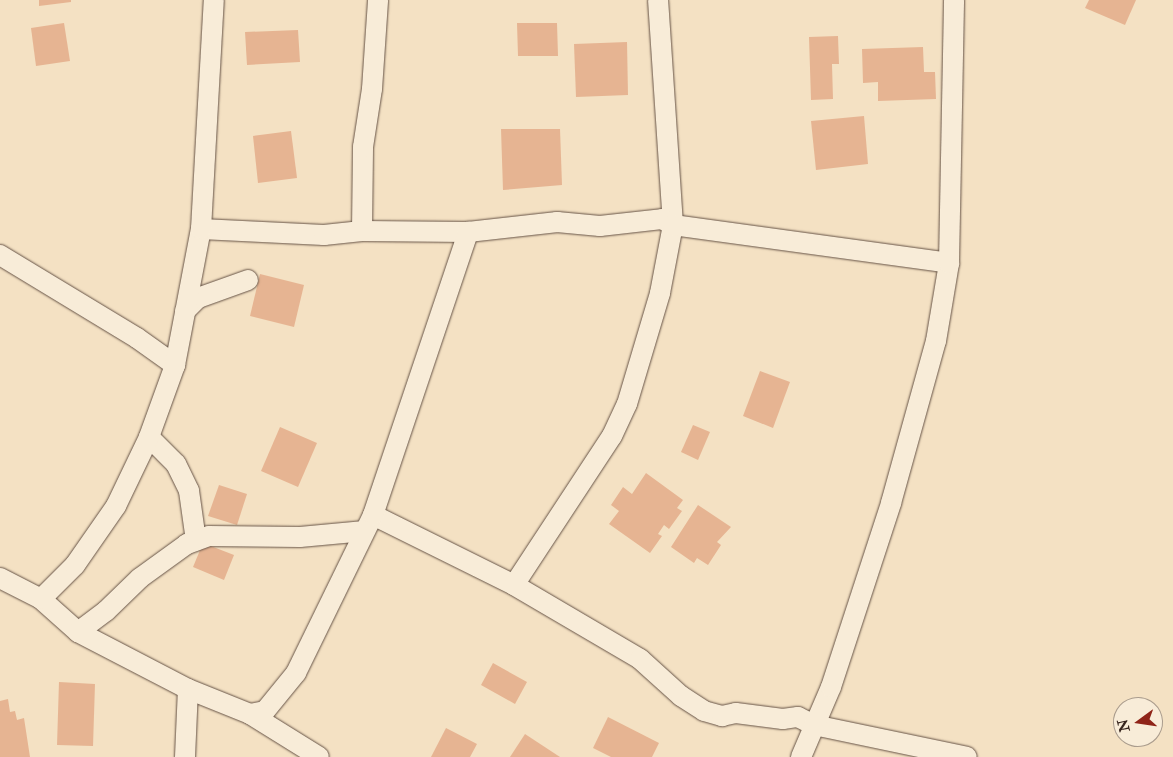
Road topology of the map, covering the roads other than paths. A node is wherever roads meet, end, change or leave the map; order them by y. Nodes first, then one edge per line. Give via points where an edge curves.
1 (214, 0) edge
2 (378, 0) edge
3 (658, 0) edge
4 (954, 0) edge
5 (673, 226) junction
6 (201, 229) junction
7 (362, 231) junction
8 (468, 232) junction
9 (0, 255) edge
10 (949, 263) junction
11 (248, 280) dead end
12 (185, 311) junction
13 (175, 365) junction
14 (149, 437) junction
15 (369, 523) junction
16 (196, 541) junction
17 (0, 578) edge
18 (514, 585) junction
19 (41, 599) junction
20 (78, 632) junction
21 (188, 689) junction
22 (250, 714) junction
23 (814, 725) junction
24 (185, 757) edge
25 (319, 757) edge
26 (801, 757) edge
27 (968, 757) edge

1 - 6 street
2 - 7 street via 372,89 363,147
3 - 5 street
4 - 10 street
5 - 8 street via 662,219 600,226 557,222
5 - 10 street
5 - 18 street via 660,293 627,404 612,436
6 - 7 street via 324,235
6 - 12 street
7 - 8 street
8 - 15 street
9 - 13 street via 137,338
10 - 23 street via 936,341 913,432 831,687
11 - 12 street via 198,298
12 - 13 street
13 - 14 street
14 - 16 street via 176,464 189,491
14 - 19 street via 116,506 76,565
15 - 16 street via 300,537 209,536
15 - 18 street
15 - 22 street via 296,673 265,711
16 - 20 street via 140,578 106,612
17 - 19 street
18 - 23 street via 640,659 681,696 704,711 722,716 736,713 783,719 798,717
19 - 20 street
20 - 21 street
21 - 22 street
21 - 24 street
22 - 25 street
23 - 26 street
23 - 27 street

